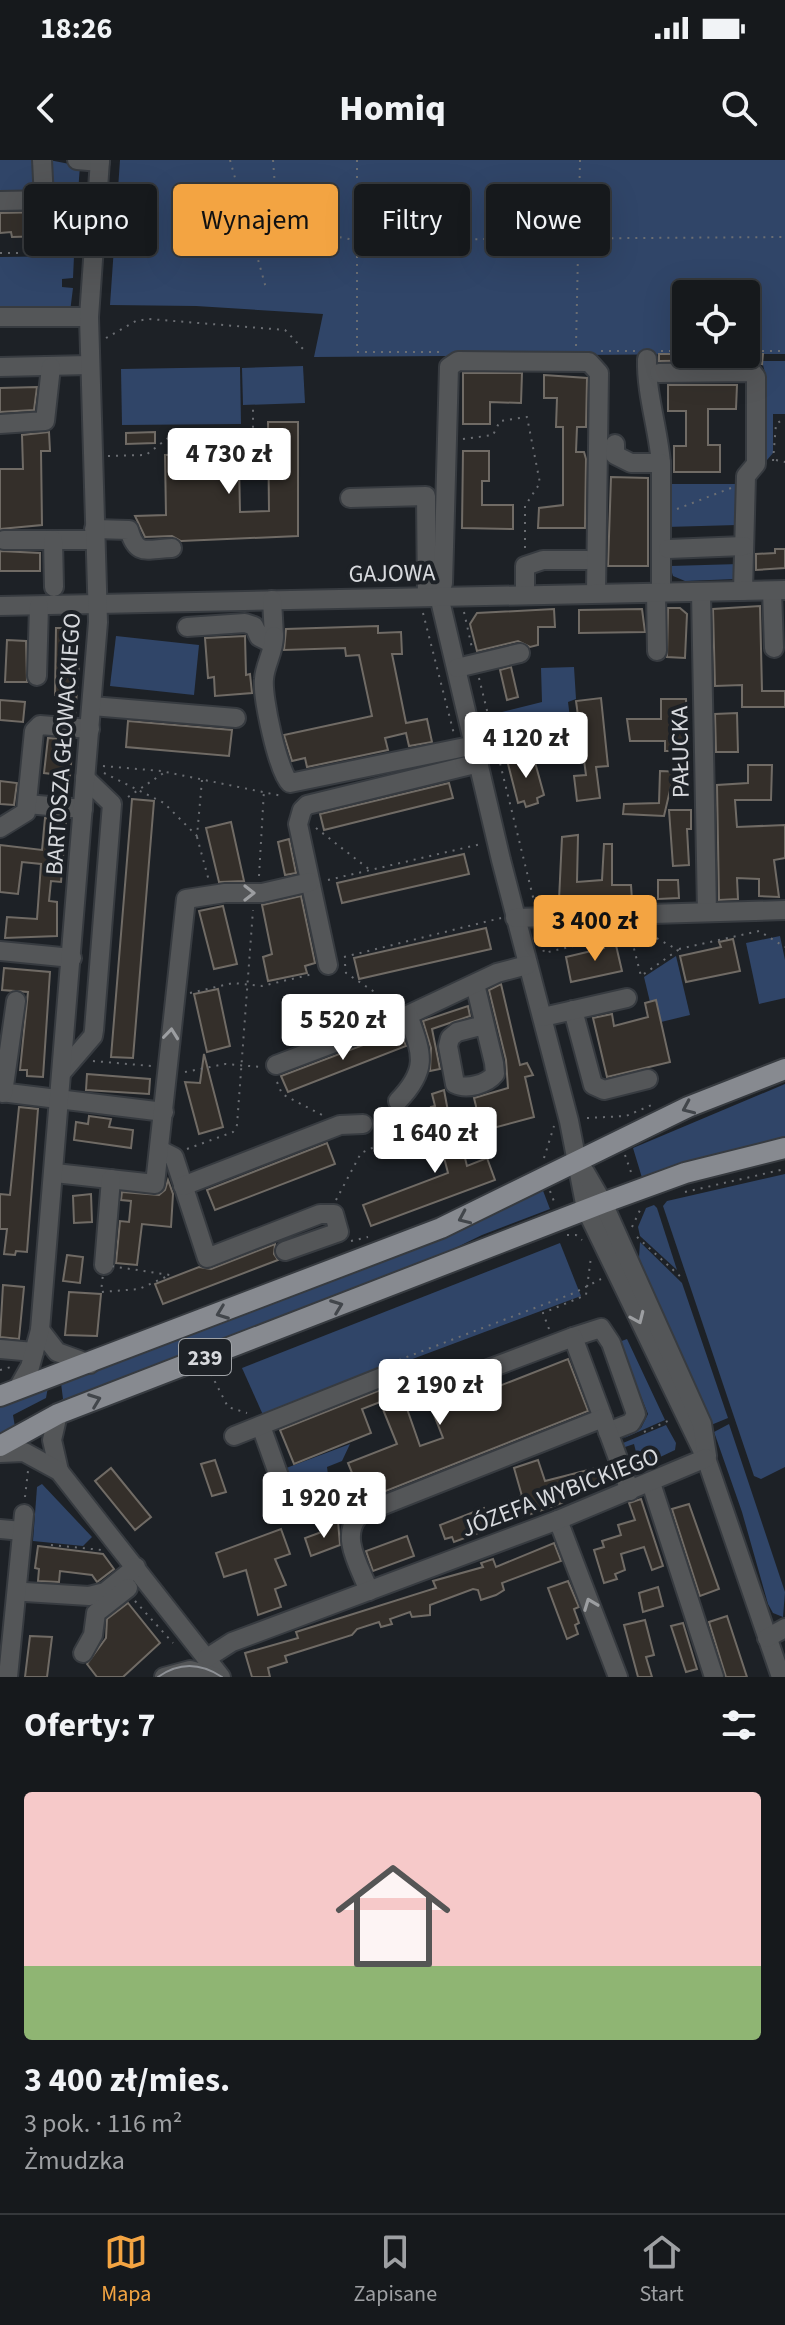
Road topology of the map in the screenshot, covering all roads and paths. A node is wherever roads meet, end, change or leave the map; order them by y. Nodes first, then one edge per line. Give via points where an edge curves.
1 (42, 160) edge
2 (77, 160) edge
3 (230, 160) edge
4 (273, 160) edge
5 (357, 160) edge
6 (580, 160) edge
7 (100, 161) edge
8 (40, 184) edge
9 (98, 184) edge
10 (357, 184) edge
11 (580, 184) edge
12 (24, 200) edge
13 (0, 201) edge
14 (785, 237) edge
15 (354, 239) edge
16 (610, 240) edge
17 (0, 253) edge
18 (24, 253) edge
19 (93, 256) edge
20 (357, 256) edge
21 (579, 256) edge
22 (266, 288) dead end
23 (0, 317) edge
24 (89, 317) junction
25 (104, 338) dead end
26 (305, 351) dead end
27 (576, 351) dead end
28 (589, 351) dead end
29 (760, 351) edge
30 (785, 351) edge
31 (451, 352) dead end
32 (672, 354) edge
33 (650, 358) junction
34 (90, 365) junction
35 (0, 367) edge
36 (51, 367) junction
37 (253, 409) dead end
38 (785, 418) edge
39 (0, 424) edge
40 (454, 441) dead end
41 (615, 444) dead end
42 (107, 456) dead end
43 (775, 460) junction
44 (785, 462) edge
45 (661, 463) junction
46 (756, 464) junction
47 (746, 483) junction
48 (350, 498) dead end
49 (661, 515) junction
50 (95, 534) junction
51 (4, 540) dead end
52 (53, 540) junction
53 (744, 546) junction
54 (172, 548) dead end
55 (668, 549) dead end
56 (587, 560) dead end
57 (525, 566) junction
58 (54, 587) dead end
59 (743, 591) junction
60 (778, 591) edge
61 (596, 592) junction
62 (658, 592) junction
63 (701, 592) junction
64 (525, 594) junction
65 (272, 600) junction
66 (430, 602) junction
67 (468, 602) dead end
68 (98, 605) junction
69 (0, 606) edge
70 (39, 606) junction
71 (187, 627) dead end
72 (274, 636) junction
73 (774, 648) dead end
74 (657, 651) dead end
75 (520, 653) dead end
76 (476, 664) junction
77 (457, 668) junction
78 (37, 676) dead end
79 (92, 706) junction
80 (236, 718) dead end
81 (90, 729) junction
82 (471, 752) junction
83 (165, 772) junction
84 (85, 778) junction
85 (202, 778) junction
86 (140, 790) junction
87 (264, 790) junction
88 (27, 804) junction
89 (112, 804) junction
90 (83, 809) junction
91 (308, 814) junction
92 (0, 828) edge
93 (197, 836) junction
94 (481, 844) dead end
95 (370, 870) junction
96 (316, 882) junction
97 (253, 894) junction
98 (212, 895) junction
99 (523, 895) dead end
100 (785, 910) edge
101 (707, 912) junction
102 (508, 913) junction
103 (539, 925) dead end
104 (630, 933) junction
105 (785, 947) edge
106 (678, 950) junction
107 (0, 951) edge
108 (72, 958) junction
109 (527, 965) junction
110 (322, 969) joint
111 (475, 984) junction
112 (246, 985) junction
113 (187, 993) dead end
114 (627, 998) dead end
115 (16, 1001) dead end
116 (573, 1010) junction
117 (408, 1015) junction
118 (543, 1017) junction
119 (484, 1025) dead end
120 (68, 1065) junction
121 (242, 1066) junction
122 (785, 1069) edge
123 (174, 1070) junction
124 (275, 1071) junction
125 (648, 1079) dead end
126 (1, 1092) edge
127 (61, 1099) junction
128 (398, 1101) dead end
129 (164, 1112) junction
130 (612, 1117) dead end
131 (369, 1122) joint
132 (340, 1125) junction
133 (620, 1139) junction
134 (785, 1148) edge
135 (167, 1154) junction
136 (578, 1161) junction
137 (785, 1169) edge
138 (55, 1173) junction
139 (545, 1178) junction
140 (111, 1179) junction
141 (183, 1186) junction
142 (679, 1193) dead end
143 (643, 1197) junction
144 (595, 1206) junction
145 (329, 1212) junction
146 (564, 1227) junction
147 (633, 1227) dead end
148 (592, 1248) dead end
149 (285, 1251) dead end
150 (104, 1265) junction
151 (606, 1276) dead end
152 (682, 1278) dead end
153 (589, 1285) junction
154 (543, 1313) dead end
155 (40, 1330) junction
156 (573, 1337) junction
157 (0, 1349) edge
158 (34, 1352) junction
159 (90, 1364) junction
160 (392, 1373) dead end
161 (438, 1388) dead end
162 (9, 1393) edge
163 (58, 1414) junction
164 (606, 1425) junction
165 (261, 1426) junction
166 (234, 1436) dead end
167 (0, 1446) edge
168 (0, 1453) edge
169 (706, 1458) junction
170 (29, 1467) dead end
171 (59, 1471) junction
172 (651, 1483) junction
173 (630, 1491) junction
174 (361, 1514) junction
175 (558, 1520) junction
176 (23, 1522) junction
177 (0, 1529) edge
178 (91, 1544) dead end
179 (51, 1545) dead end
180 (84, 1548) junction
181 (106, 1551) dead end
182 (20, 1561) junction
183 (0, 1562) edge
184 (139, 1572) junction
185 (369, 1591) junction
186 (25, 1592) dead end
187 (785, 1628) edge
188 (767, 1638) junction
189 (83, 1653) dead end
190 (207, 1658) junction
191 (8, 1677) edge
192 (164, 1677) edge
193 (218, 1677) edge
194 (618, 1677) edge
195 (714, 1677) edge
196 (781, 1677) edge

1 - 8 street
2 - 7 street
3 - 22 path
4 - 15 path via 278,225
5 - 10 path
6 - 11 path
7 - 9 street, BARTOSZA GŁOWACKIEGO
12 - 13 street
14 - 16 path
17 - 18 path
19 - 24 street, BARTOSZA GŁOWACKIEGO
20 - 31 path via 357,352
21 - 27 path
23 - 24 street
24 - 34 street, BARTOSZA GŁOWACKIEGO
25 - 26 path via 149,319 285,330
28 - 33 path
29 - 30 path
32 - 33 path
33 - 45 street via 647,377
33 - 46 street via 752,372
34 - 36 street
34 - 50 street, BARTOSZA GŁOWACKIEGO
35 - 36 street
36 - 39 street via 45,421
37 - 42 path via 253,436 172,435 146,455
38 - 43 path via 776,424
40 - 57 path via 493,435 500,421 527,417 540,483 525,506
41 - 45 street via 618,459
43 - 44 path
43 - 46 path
45 - 49 street
46 - 47 street
47 - 49 path
47 - 53 street
48 - 66 street via 426,496
49 - 62 street
50 - 52 street
50 - 54 street via 129,530 137,549
50 - 68 street, BARTOSZA GŁOWACKIEGO
51 - 52 street
52 - 58 street
53 - 55 street
53 - 59 street
56 - 57 street via 543,560
57 - 64 street
59 - 60 street, GAJOWA
59 - 63 street, GAJOWA
60 - 73 street
61 - 62 street, GAJOWA
61 - 64 street, GAJOWA
61 - 66 street via 596,366 458,361 449,367 443,583
62 - 63 street, GAJOWA
62 - 74 street
63 - 101 street, PAŁUCKA
64 - 66 street, GAJOWA
65 - 66 street, GAJOWA
65 - 68 street, GAJOWA
65 - 72 street
66 - 77 street
66 - 82 path
67 - 76 path via 463,612
68 - 70 street, GAJOWA
68 - 79 street, BARTOSZA GŁOWACKIEGO
69 - 70 street, GAJOWA
70 - 78 street
71 - 72 street via 245,623 254,626 262,640
72 - 82 street via 263,680 282,769 290,783
75 - 76 street
76 - 77 street
76 - 99 path via 532,893
77 - 82 street
79 - 80 street
79 - 81 street, BARTOSZA GŁOWACKIEGO
81 - 84 street, BARTOSZA GŁOWACKIEGO
81 - 88 street via 40,725 34,731
82 - 91 street
82 - 102 street
83 - 85 path
83 - 86 path
83 - 86 path via 98,766
84 - 89 street
84 - 90 street, BARTOSZA GŁOWACKIEGO
85 - 87 path
85 - 93 path
86 - 89 path
86 - 93 path via 164,803
87 - 91 path
87 - 97 path via 260,875
88 - 90 street
88 - 92 street via 22,817
89 - 120 street via 94,1030
90 - 108 street, BARTOSZA GŁOWACKIEGO
91 - 95 path
91 - 96 street via 302,810 298,824
93 - 98 path
94 - 95 path
95 - 96 path
96 - 97 street
96 - 110 street
98 -> 97 street
97 - 112 path via 252,962
123 -> 98 street via 186,899
100 - 101 street
101 - 102 street
102 - 109 street
102 - 117 path via 343,957 346,973
103 - 104 path via 544,953
104 - 106 path via 641,930
104 - 106 path via 641,976
105 - 106 path via 759,931
107 - 108 street
108 - 120 street, BARTOSZA GŁOWACKIEGO
109 - 111 street
109 - 118 street
110 - 112 path via 262,986
111 - 117 street
111 - 119 street
112 - 113 path
112 - 121 path
114 - 116 street
115 - 126 street
116 - 118 street
116 - 125 street via 593,1085 604,1090
117 - 124 street
117 - 128 street via 422,1069
118 - 136 street
120 - 123 path
120 - 127 street, BARTOSZA GŁOWACKIEGO
121 - 123 path
121 - 124 path
121 - 135 path via 233,1132
122 -> 133 main road, 239
123 - 129 street
124 - 132 path via 282,1094
126 - 127 street
127 - 129 street
127 - 138 street, BARTOSZA GŁOWACKIEGO
129 - 135 street
130 - 133 path
131 - 132 street
131 - 145 path via 383,1140 361,1153
132 - 141 street
133 - 136 main road, 239
133 - 143 path
134 - 143 main road, 239
135 - 140 street via 155,1184
135 - 141 street
136 - 139 main road, 239
136 - 144 street
137 - 142 path
138 - 140 street
138 - 155 street, BARTOSZA GŁOWACKIEGO
139 - 146 path
139 -> 159 main road, 239 via 441,1228
140 - 150 street
141 - 145 street via 207,1258
143 - 144 main road, 239
144 - 146 main road, 239
144 - 169 street
145 - 149 street via 339,1232
163 -> 146 main road, 239
147 - 152 path via 636,1236
148 - 153 path
150 - 150 path via 117,1267 170,1275 139,1289 101,1292
151 - 153 path
153 - 154 path via 580,1300
155 - 158 street, BARTOSZA GŁOWACKIEGO
155 - 159 street via 57,1352
156 - 161 street
156 - 164 street
156 - 164 street via 601,1328 611,1343 636,1414 631,1423
157 - 158 street
158 - 162 street, BARTOSZA GŁOWACKIEGO
159 - 162 main road, 239
160 - 165 street
163 - 167 main road, 239
163 - 171 street via 52,1440
164 - 173 street
164 - 174 street
165 - 166 street
165 - 174 street via 289,1504 297,1509 334,1497
168 - 171 street via 24,1452
169 - 172 street, JÓZEFA WYBICKIEGO
169 - 188 street
170 - 176 path
171 - 184 street
172 - 173 street, JÓZEFA WYBICKIEGO
172 - 195 street
173 - 175 street, JÓZEFA WYBICKIEGO
174 - 185 street via 349,1533
175 - 185 street, JÓZEFA WYBICKIEGO
194 -> 175 street
176 - 177 street
176 - 182 street
178 - 180 path
179 - 180 path
180 - 181 path
182 - 183 street
182 - 191 street
184 - 186 street via 89,1596
184 - 189 street via 96,1613
184 - 190 street
185 - 190 street, JÓZEFA WYBICKIEGO via 236,1640
187 - 188 street
188 - 196 street
190 - 193 street
192 - 193 street via 190,1670

